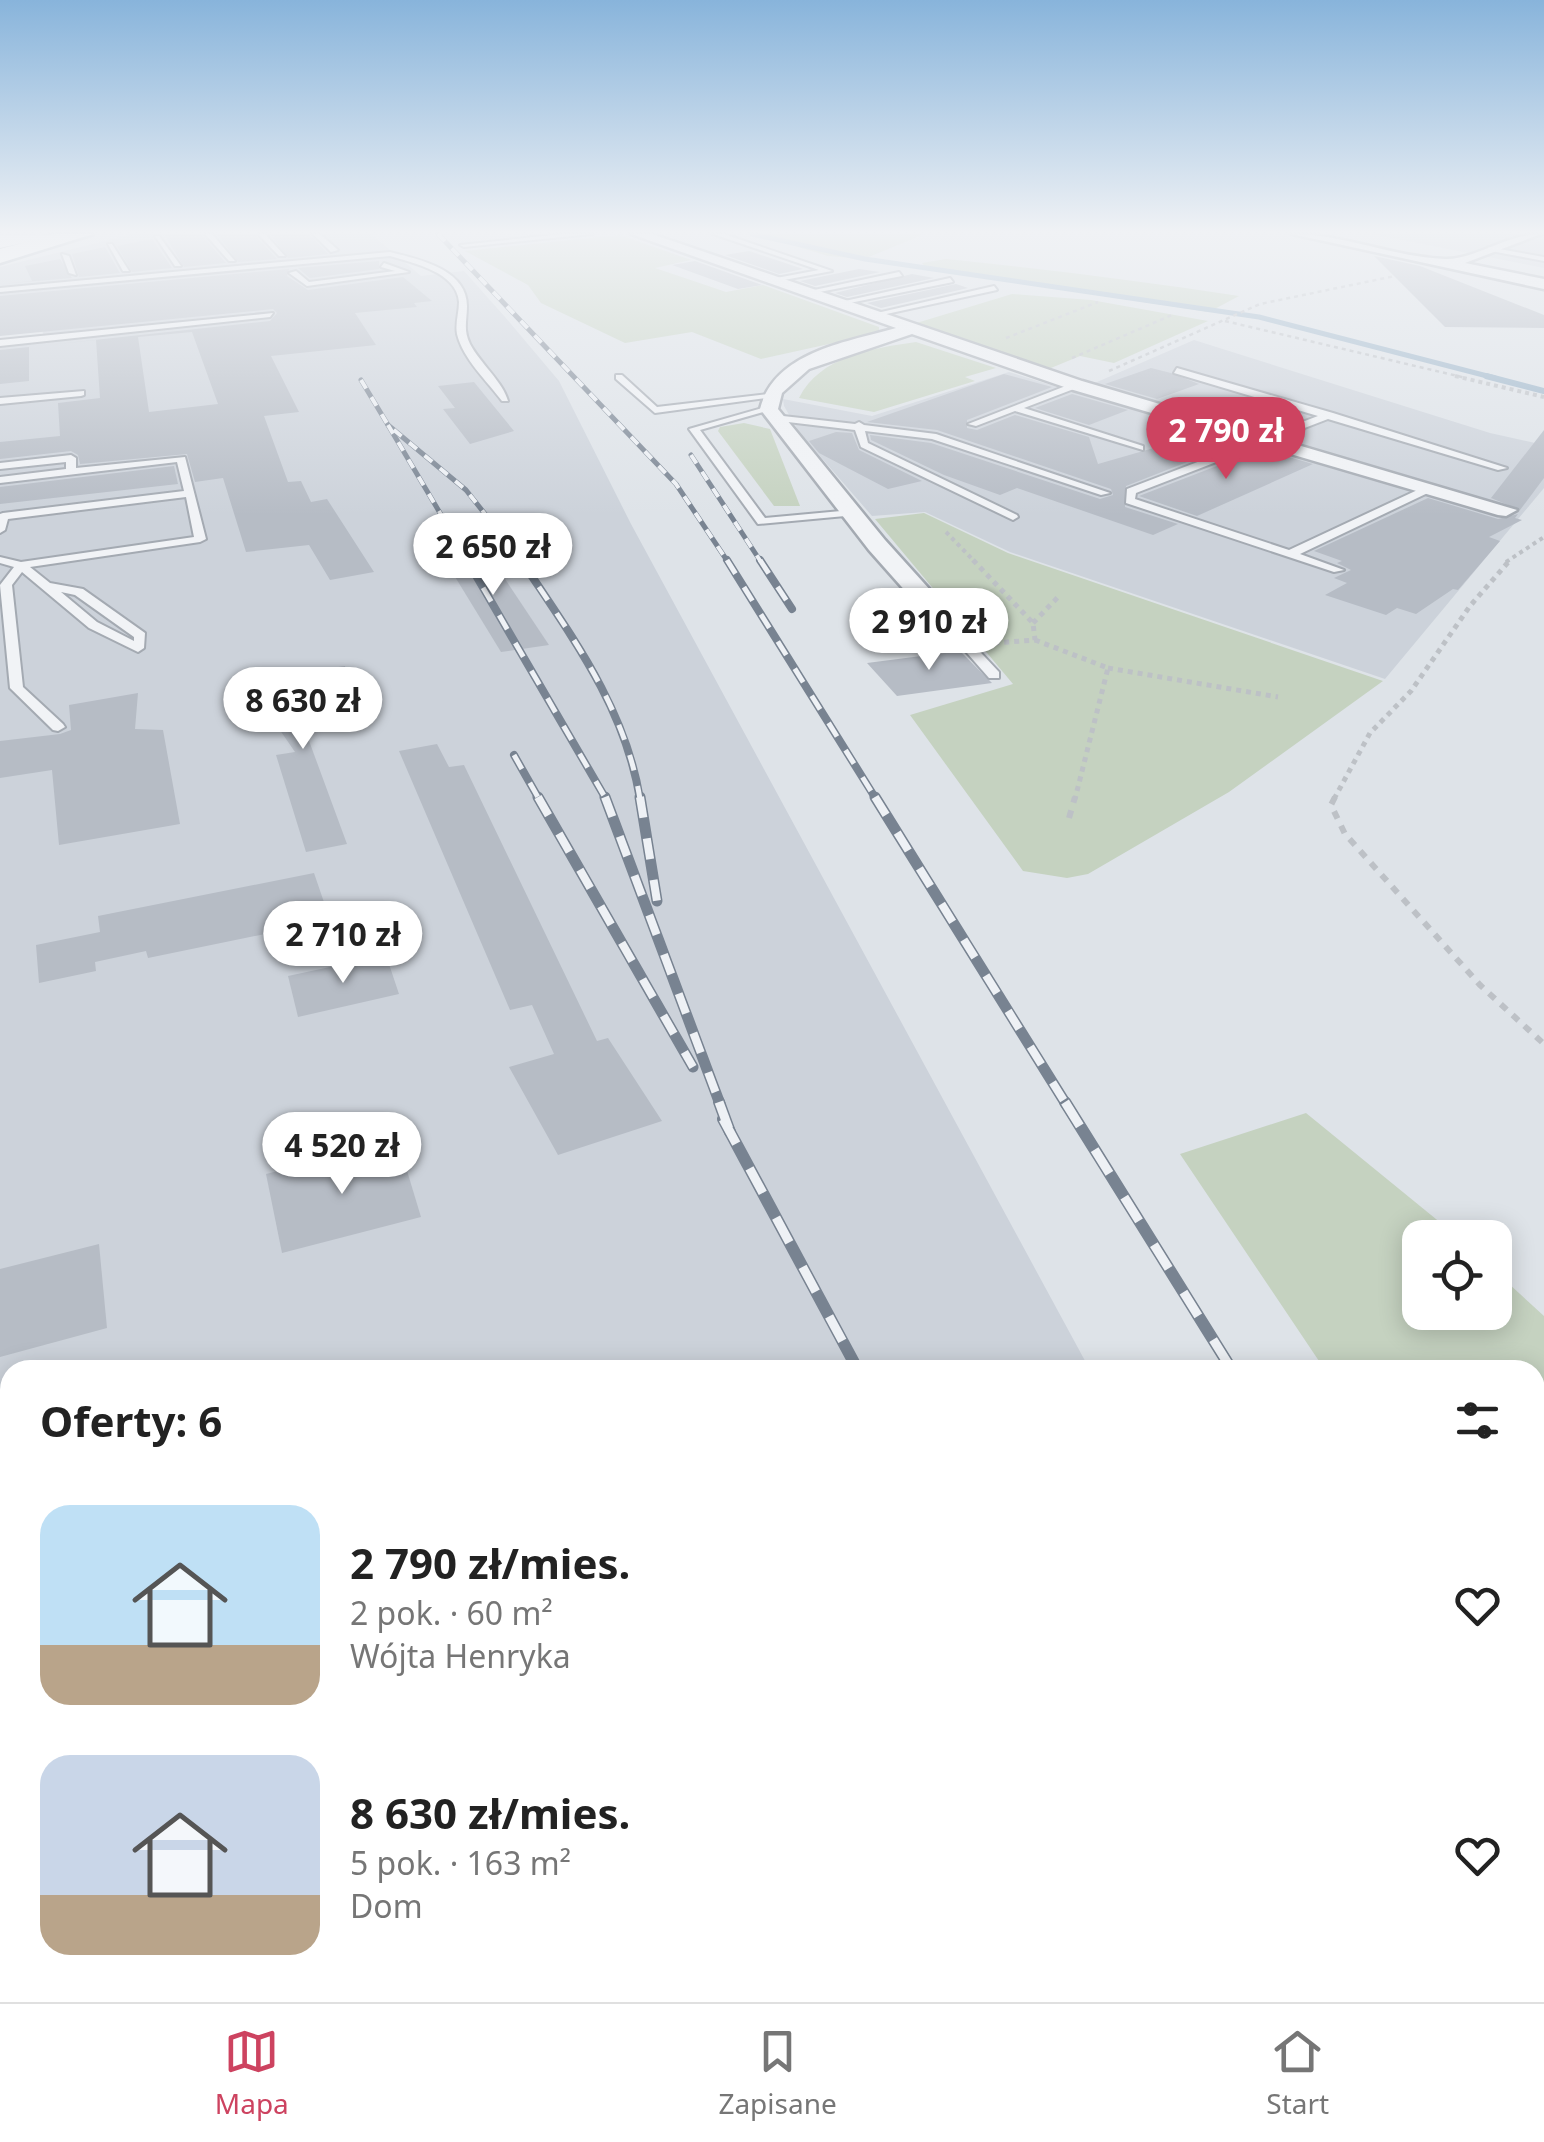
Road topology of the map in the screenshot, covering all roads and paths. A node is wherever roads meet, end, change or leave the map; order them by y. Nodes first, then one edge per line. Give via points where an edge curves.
1 (150, 327) edge
2 (460, 327) edge
3 (902, 327) edge
4 (1033, 327) edge
5 (1143, 327) edge
6 (1210, 327) edge
7 (1252, 327) edge
8 (910, 330) junction
9 (0, 343) edge
10 (972, 351) junction
11 (1068, 359) dead end
12 (1177, 371) dead end
13 (619, 377) dead end
14 (1076, 385) junction
15 (80, 392) dead end
16 (1544, 397) edge
17 (504, 398) dead end
18 (0, 401) edge
19 (770, 408) junction
20 (1014, 408) junction
21 (1330, 415) junction
22 (973, 424) dead end
23 (859, 425) junction
24 (1264, 440) junction
25 (1140, 448) dead end
26 (0, 466) edge
27 (1502, 468) dead end
28 (71, 472) junction
29 (0, 480) edge
30 (1430, 488) junction
31 (190, 493) junction
32 (1105, 493) dead end
33 (1506, 510) dead end
34 (852, 513) junction
35 (1013, 517) dead end
36 (0, 530) edge
37 (946, 532) dead end
38 (1544, 537) edge
39 (1290, 554) junction
40 (0, 560) edge
41 (21, 566) junction
42 (1338, 570) dead end
43 (47, 586) junction
44 (1060, 594) dead end
45 (1033, 623) junction
46 (1036, 640) junction
47 (966, 644) junction
48 (1108, 668) junction
49 (994, 675) dead end
50 (1278, 697) dead end
51 (58, 727) dead end
52 (1069, 818) dead end
53 (1544, 1044) edge

1 - 9 lane
2 - 17 lane
3 - 8 street
4 - 10 path
5 - 11 path
6 - 14 path
7 - 16 path
8 - 10 street
8 - 19 street via 802,365 776,383
10 - 14 street
12 - 21 lane
13 - 19 lane via 655,410
14 - 20 lane
14 - 24 street
15 - 18 lane
19 - 23 lane
19 - 34 street
19 - 34 lane via 694,430 762,522
20 - 22 lane
20 - 25 lane
21 - 24 lane
21 - 27 lane
23 - 32 lane via 933,436
23 - 35 lane via 864,445
24 - 30 street
24 - 39 lane via 1131,491 1130,501
26 - 28 lane via 71,458
28 - 29 lane
28 - 31 lane via 181,459
30 - 33 street
30 - 39 lane
31 - 36 lane via 3,516
31 - 41 lane via 200,538
34 - 47 street
37 - 45 path
38 - 53 path via 1505,564 1470,606 1411,691 1370,733 1331,804 1345,834 1480,986
39 - 42 lane
40 - 41 lane
41 - 43 lane
41 - 51 lane via 6,586 17,688
43 - 43 lane via 79,592 141,636 138,648 92,625
44 - 45 path
45 - 46 path
46 - 47 path
46 - 48 path
47 - 49 lane
48 - 50 path
48 - 52 path

